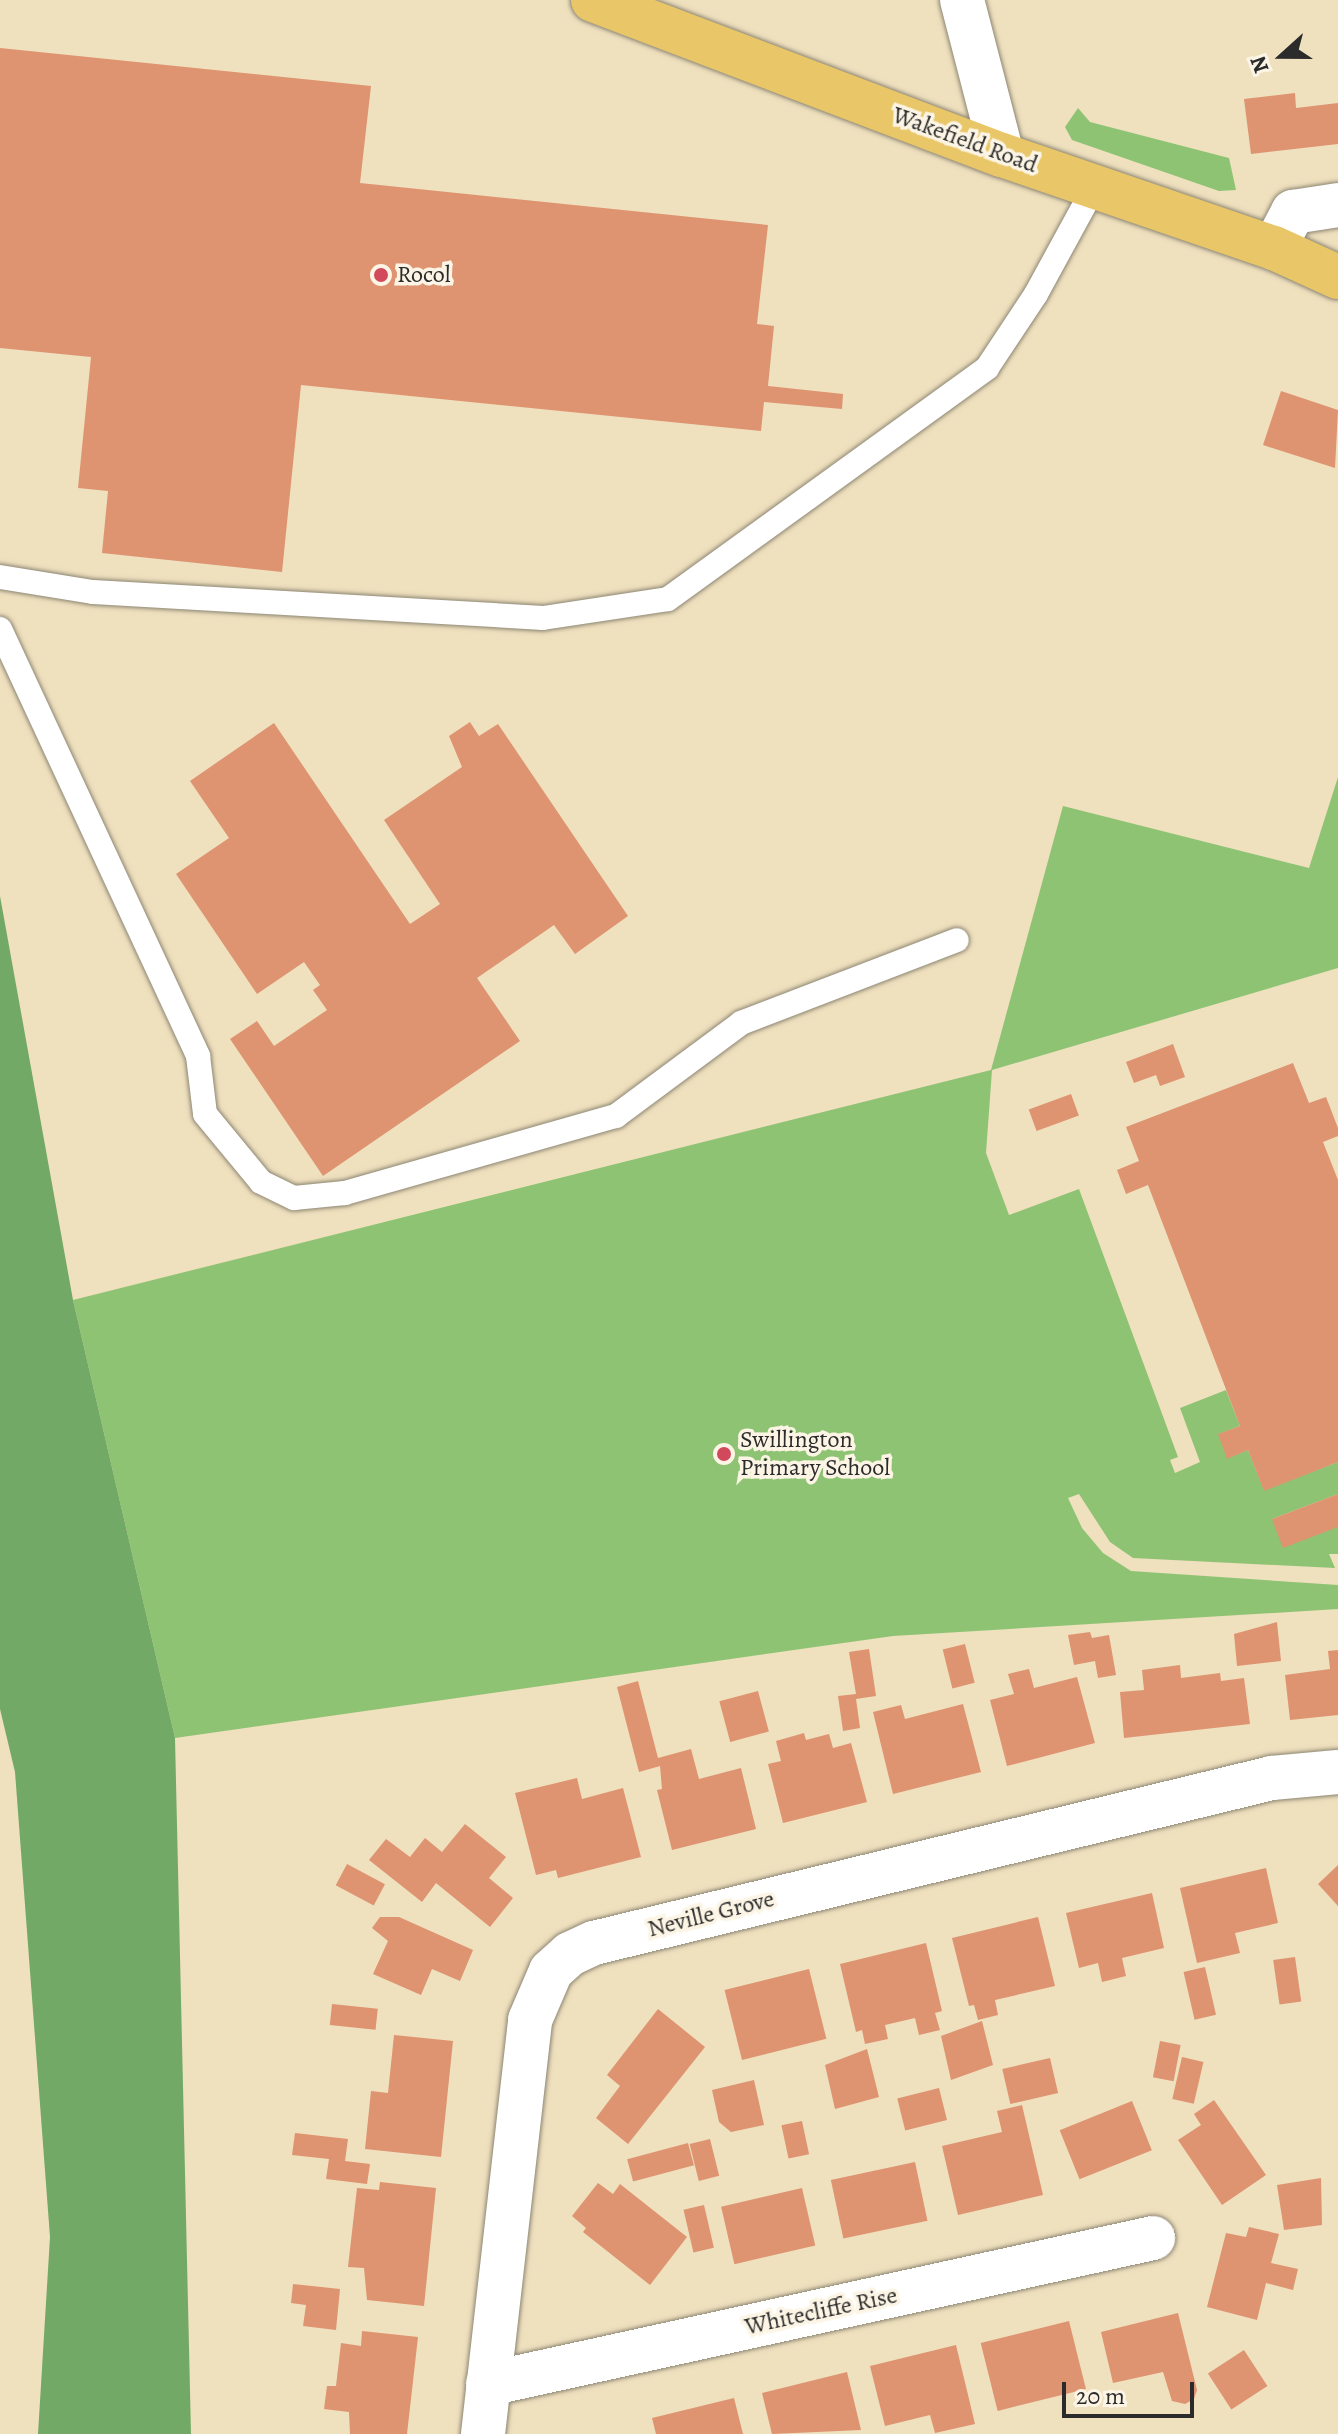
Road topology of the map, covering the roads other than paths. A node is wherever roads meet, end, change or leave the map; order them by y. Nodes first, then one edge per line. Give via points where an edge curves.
1 (593, 0) edge
2 (962, 0) edge
3 (1002, 155) junction
4 (1095, 186) junction
5 (1338, 205) edge
6 (1274, 248) junction
7 (1338, 277) edge
8 (0, 577) edge
9 (0, 629) edge
10 (957, 940) dead end
11 (1338, 1772) edge
12 (1153, 2238) dead end
13 (488, 2384) junction
14 (483, 2434) edge

1 - 3 main road, Wakefield Road
2 - 3 street
3 - 4 main road, Wakefield Road
4 - 6 main road, Wakefield Road
4 - 8 lane via 1036,294 987,368 668,599 543,618 93,592
5 - 6 street via 1293,212
6 - 7 main road, Wakefield Road
9 - 10 lane via 198,1056 205,1114 261,1182 294,1198 345,1193 616,1116 741,1023
11 - 13 street, Neville Grove via 1272,1778 594,1943 570,1954 551,1971 530,2020
12 - 13 street, Whitecliffe Rise
13 - 14 street, Neville Grove

